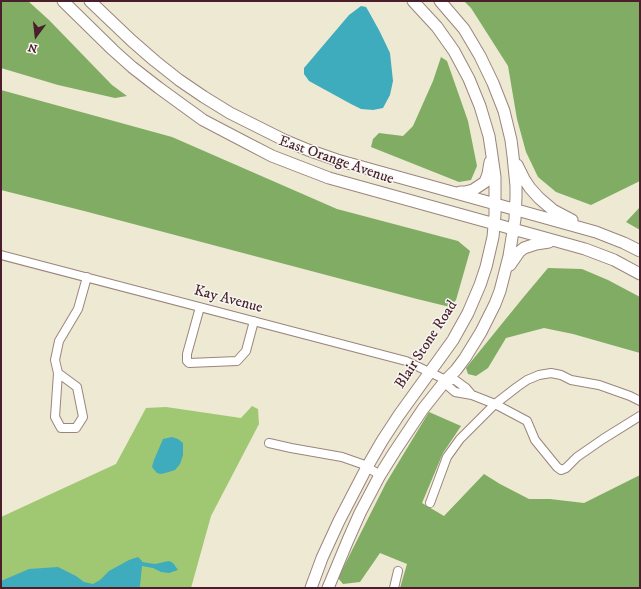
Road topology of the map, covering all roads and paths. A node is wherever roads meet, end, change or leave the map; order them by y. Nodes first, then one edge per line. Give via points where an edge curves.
1 (63, 1) edge
2 (90, 1) edge
3 (413, 1) edge
4 (440, 1) edge
5 (492, 150) junction
6 (513, 156) junction
7 (452, 192) junction
8 (496, 204) junction
9 (516, 210) junction
10 (494, 224) junction
11 (514, 230) junction
12 (596, 232) junction
13 (555, 241) junction
14 (640, 251) edge
15 (1, 255) edge
16 (640, 274) edge
17 (87, 277) junction
18 (503, 280) junction
19 (200, 307) junction
20 (254, 321) junction
21 (430, 372) junction
22 (58, 374) junction
23 (446, 380) junction
24 (640, 401) edge
25 (495, 404) junction
26 (640, 416) edge
27 (269, 443) dead end
28 (367, 467) junction
29 (380, 475) junction
30 (430, 503) dead end
31 (398, 571) dead end
32 (311, 588) edge
33 (328, 588) edge
34 (394, 588) edge

1 - 10 street, East Orange Avenue via 118,54 159,88 203,120 272,156 329,178
2 - 7 street, East Orange Avenue via 155,61 230,113 308,150
3 - 5 street, Blair Stone Road via 446,39 462,65 480,106
4 - 6 street via 464,29 487,68 504,111
5 - 7 street via 485,182 473,190
5 - 8 street, Blair Stone Road
6 - 9 street
6 - 12 street via 530,188 552,210
7 - 8 street, East Orange Avenue
8 - 9 street, East Orange Avenue
8 - 10 street, Blair Stone Road
9 - 11 street
9 - 12 street, East Orange Avenue
10 - 11 street, East Orange Avenue
10 - 21 street, Blair Stone Road via 486,267 474,300 461,327
11 - 13 street, East Orange Avenue
11 - 18 street
12 - 14 street, East Orange Avenue
13 - 16 street, East Orange Avenue via 599,254
13 - 18 street via 529,245 519,252
15 - 17 street, Kay Avenue
17 - 19 street, Kay Avenue
17 - 22 street via 78,309 60,341 55,360
18 - 23 street via 481,332 465,358
19 - 20 street, Kay Avenue
19 - 20 street via 186,354 189,363 237,361 246,351
20 - 21 street, Kay Avenue via 406,362
21 - 23 street, Kay Avenue
21 - 28 street, Blair Stone Road via 399,415
22 - 22 street via 55,417 61,428 76,428 83,417 77,387
23 - 25 street, Kay Avenue via 455,380 472,395
23 - 29 street via 411,426
24 - 25 street via 599,385 551,373 527,380
25 - 26 street via 527,421 535,440 561,470
25 - 30 street via 460,439 447,457
27 - 28 street via 342,457
28 - 29 street
28 - 32 street, Blair Stone Road via 339,521
29 - 33 street via 354,526
31 - 34 street

